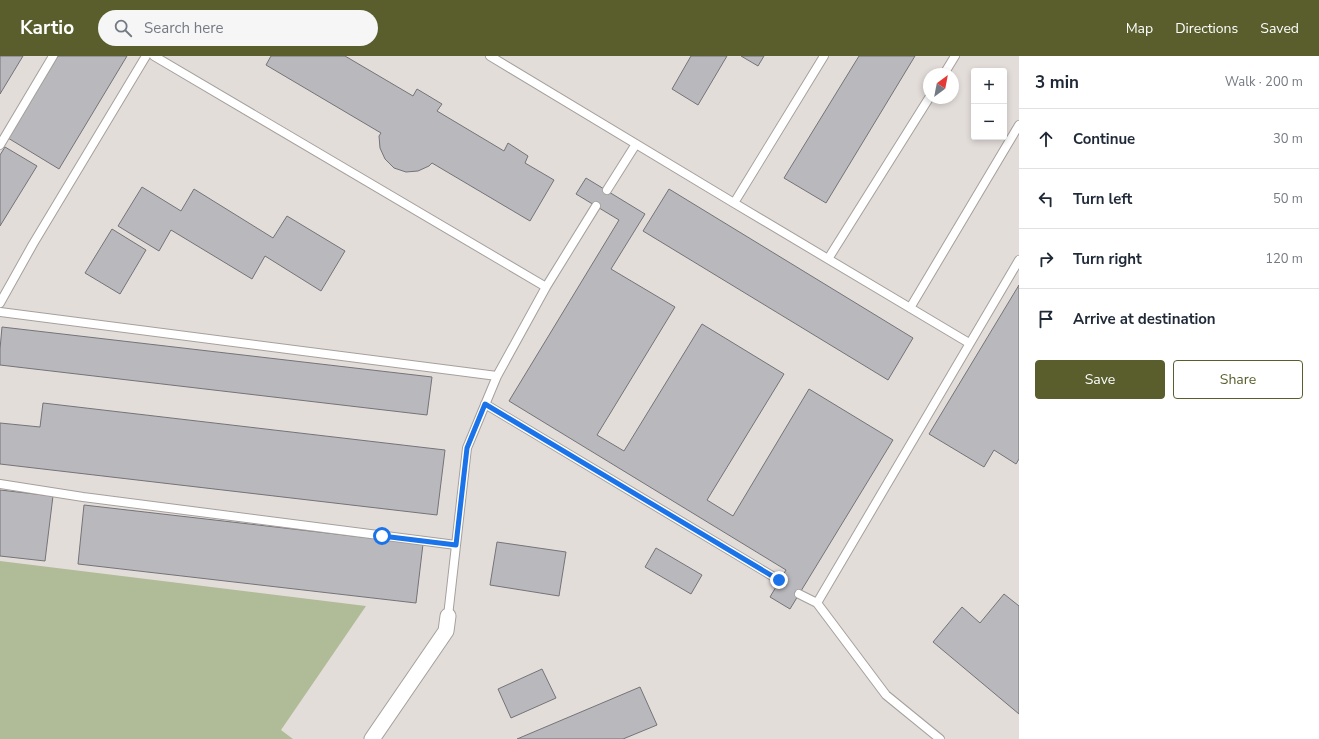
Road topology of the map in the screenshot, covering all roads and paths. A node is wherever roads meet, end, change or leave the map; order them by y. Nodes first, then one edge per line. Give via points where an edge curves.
1 (53, 56) edge
2 (146, 56) edge
3 (154, 56) edge
4 (490, 56) edge
5 (824, 56) edge
6 (955, 56) edge
7 (948, 68) edge
8 (925, 104) edge
9 (1019, 125) edge
10 (636, 144) junction
11 (0, 145) edge
12 (607, 190) dead end
13 (734, 204) junction
14 (596, 206) dead end
15 (828, 259) junction
16 (1019, 260) edge
17 (546, 287) junction
18 (0, 303) edge
19 (910, 308) junction
20 (0, 312) edge
21 (969, 343) junction
22 (497, 376) junction
23 (485, 404) junction
24 (0, 484) edge
25 (456, 545) junction
26 (779, 580) dead end
27 (799, 594) dead end
28 (817, 603) junction
29 (448, 616) joint
30 (372, 739) edge
31 (940, 739) edge

1 - 11 lane
2 - 18 lane
3 - 17 lane
4 - 10 lane
5 - 13 lane
6 - 7 lane
8 - 15 lane
9 - 19 lane
10 - 12 lane
10 - 13 lane
13 - 15 lane
14 - 17 lane
15 - 19 lane
16 - 21 lane
17 - 22 lane
19 - 21 lane
20 - 22 lane
21 - 28 lane
22 - 23 lane
23 - 25 lane via 467,448
23 - 26 lane
24 - 25 lane
25 - 29 lane
27 - 28 lane
28 - 31 lane via 886,695
29 - 30 street via 446,631

